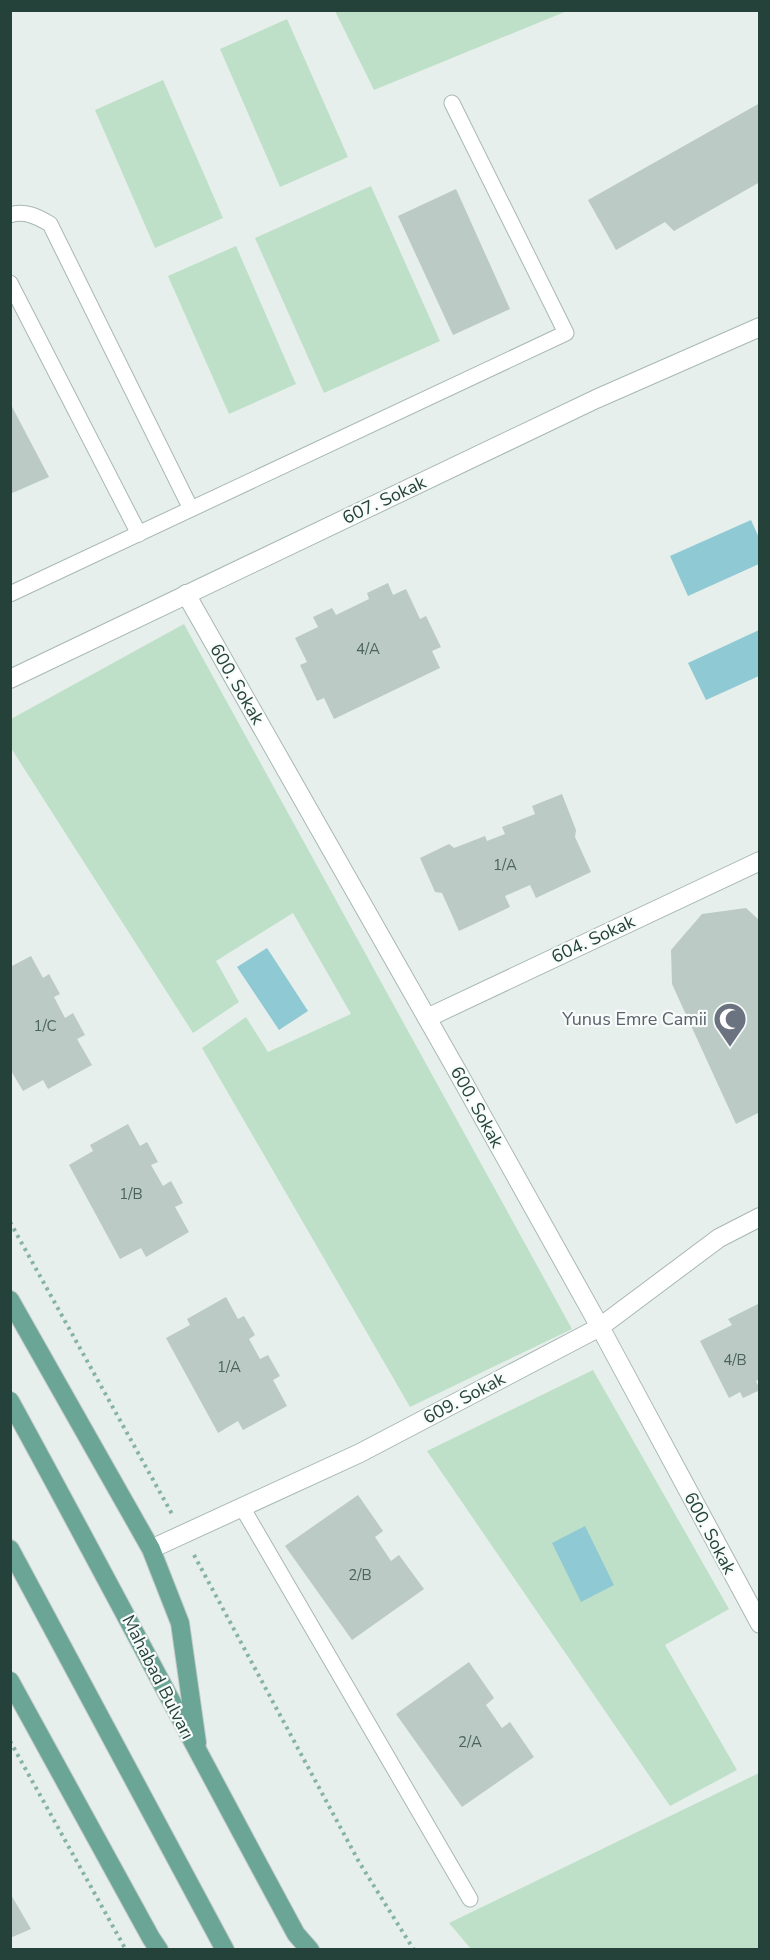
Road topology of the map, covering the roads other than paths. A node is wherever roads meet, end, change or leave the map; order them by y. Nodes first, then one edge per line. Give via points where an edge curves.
1 (452, 103) dead end
2 (10, 215) edge
3 (10, 283) edge
4 (759, 327) edge
5 (191, 509) junction
6 (139, 534) junction
7 (10, 594) edge
8 (186, 594) junction
9 (10, 678) edge
10 (759, 861) edge
11 (427, 1018) junction
12 (759, 1217) edge
13 (10, 1300) edge
14 (600, 1327) junction
15 (10, 1401) edge
16 (242, 1507) junction
17 (10, 1549) edge
18 (151, 1549) junction
19 (759, 1624) edge
20 (10, 1681) edge
21 (199, 1757) junction
22 (470, 1899) dead end
23 (159, 1950) edge
24 (225, 1950) edge
25 (310, 1950) edge

1 - 5 lane via 566,333
2 - 5 lane via 34,215 50,224
3 - 6 lane
4 - 8 street, 607. Sokak via 596,399
5 - 6 lane
6 - 7 lane
8 - 9 street, 607. Sokak
8 - 11 street, 600. Sokak
10 - 11 street, 604. Sokak
11 - 14 street, 600. Sokak
12 - 14 street, 609. Sokak via 719,1238
13 - 18 main road
14 - 16 street, 609. Sokak via 360,1453
14 - 19 street, 600. Sokak
15 - 21 main road, Mahabad Bulvarı
16 - 18 street, 609. Sokak
16 - 22 lane
17 - 24 main road
18 - 21 main road via 180,1623
20 - 23 main road
21 - 25 main road, Mahabad Bulvarı via 297,1934

